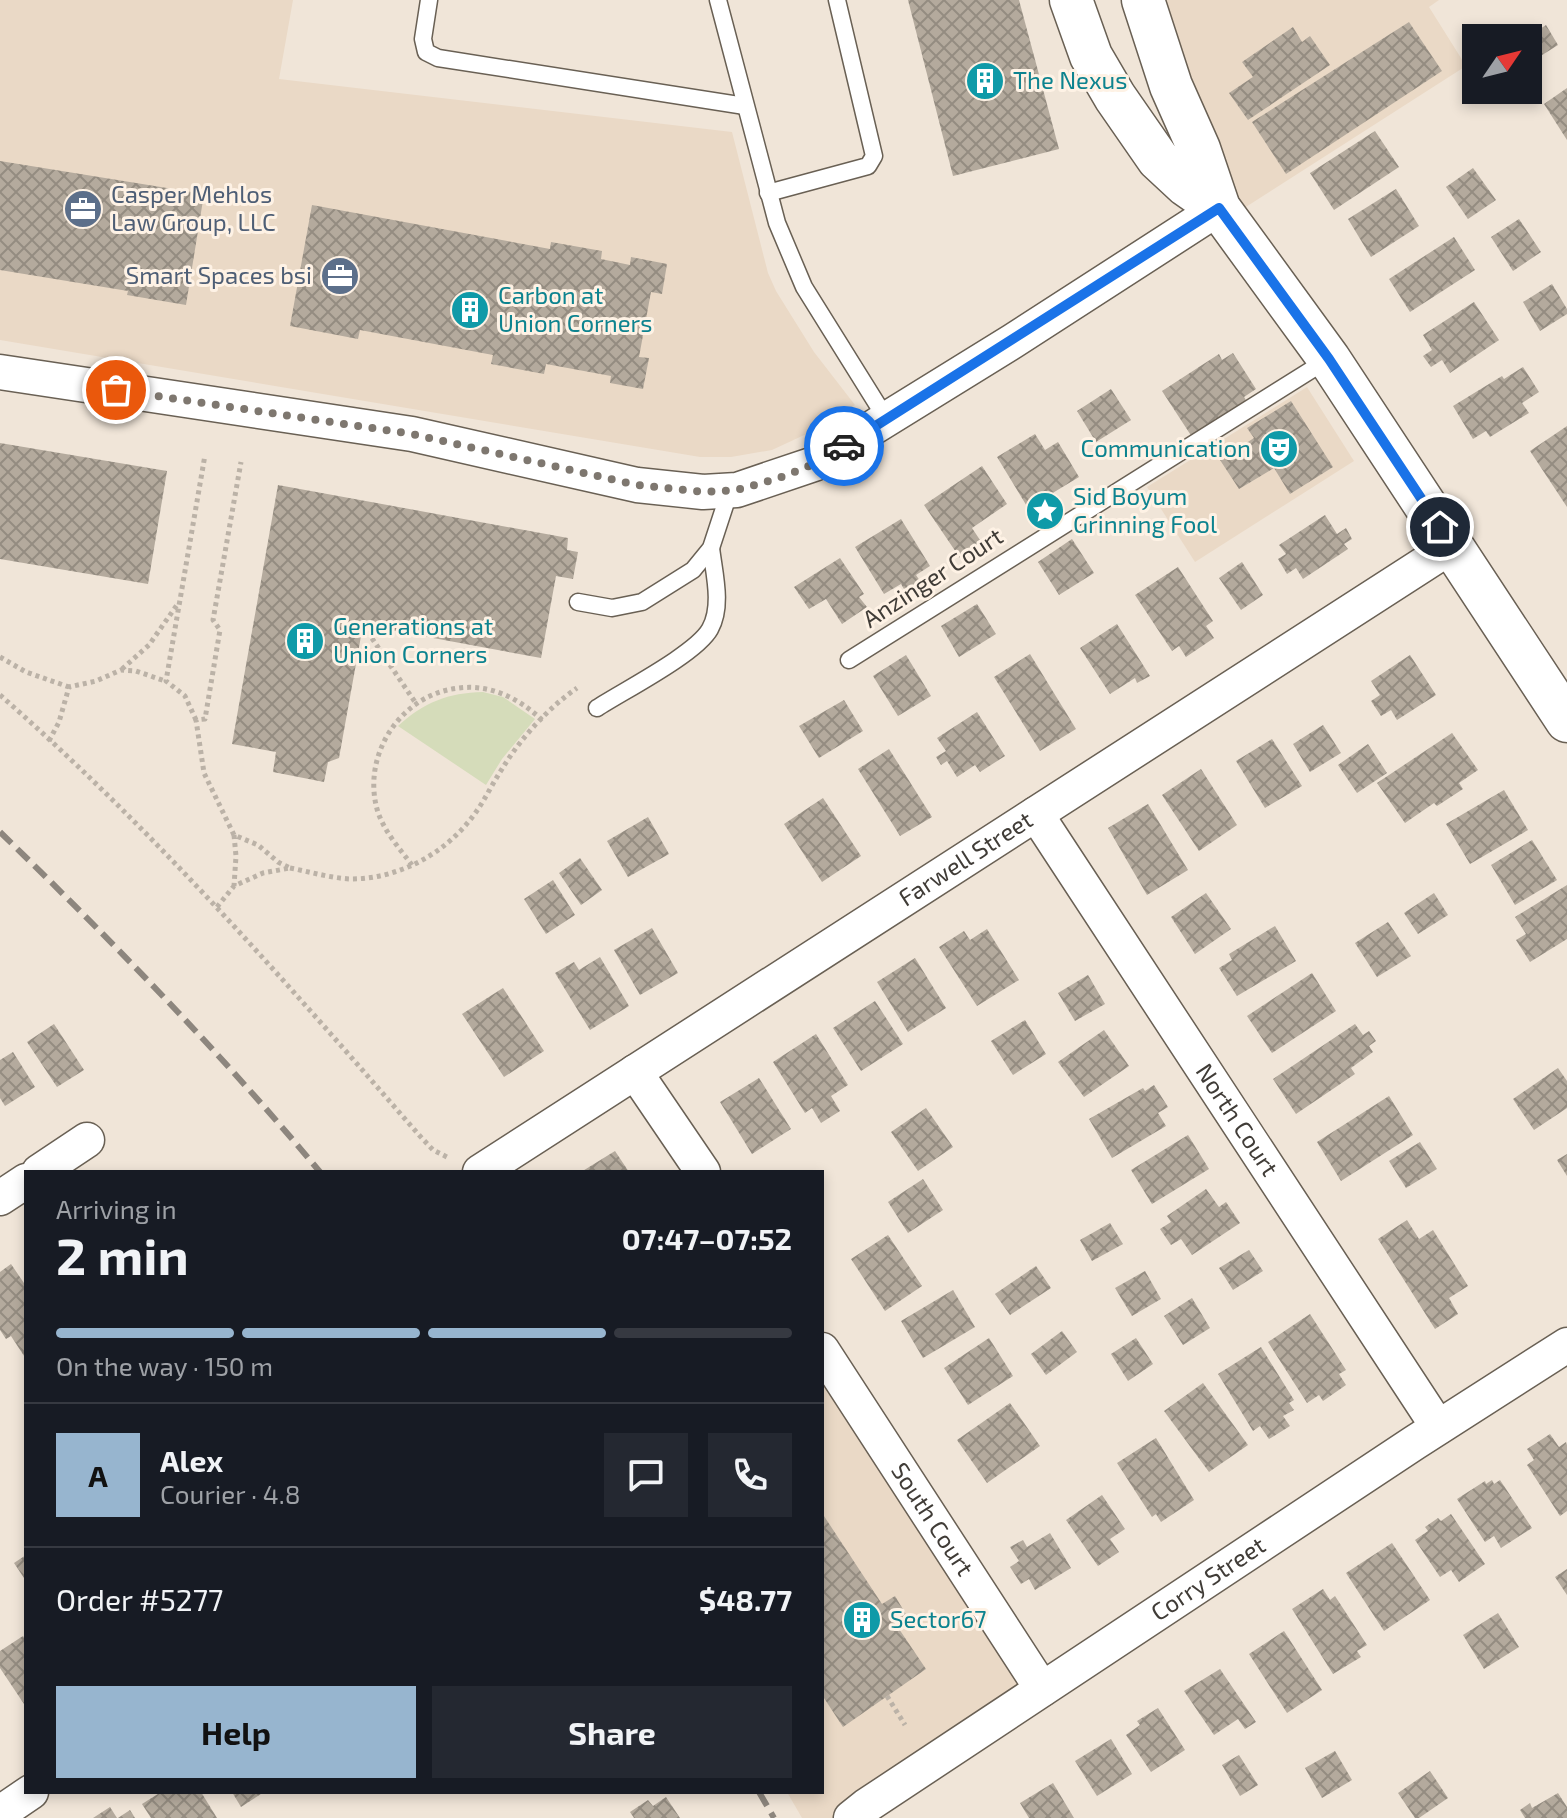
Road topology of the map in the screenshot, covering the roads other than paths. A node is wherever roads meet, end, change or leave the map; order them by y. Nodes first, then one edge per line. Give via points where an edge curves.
1 (429, 0) edge
2 (718, 0) edge
3 (837, 0) edge
4 (1071, 0) edge
5 (1143, 0) edge
6 (745, 106) junction
7 (768, 193) junction
8 (1219, 208) junction
9 (1329, 359) junction
10 (0, 372) edge
11 (887, 420) junction
12 (730, 490) junction
13 (1452, 546) junction
14 (711, 548) junction
15 (578, 602) dead end
16 (849, 660) dead end
17 (597, 708) dead end
18 (1567, 721) edge
19 (1036, 814) junction
20 (635, 1072) junction
21 (87, 1140) dead end
22 (468, 1167) edge
23 (42, 1170) edge
24 (702, 1170) edge
25 (24, 1182) edge
26 (0, 1198) edge
27 (1567, 1345) edge
28 (824, 1353) edge
29 (1438, 1427) junction
30 (1042, 1689) junction
31 (28, 1794) edge
32 (0, 1813) edge
33 (851, 1818) edge

1 - 6 lane via 423,39 426,52 438,58
2 - 6 lane
3 - 7 lane via 874,156 868,166
4 - 8 street via 1091,56 1158,159
5 - 8 street
6 - 7 lane
7 - 11 lane via 804,287
8 - 9 street
8 - 11 street
9 - 13 street
9 - 16 lane, Anzinger Court
10 - 12 street via 412,434 637,485
11 - 12 street via 814,464
12 - 14 lane
13 - 18 street
13 - 19 street, Farwell Street
14 - 15 lane via 693,570 642,602 612,608
14 - 17 lane via 716,584 711,628 698,644
19 - 20 street, Farwell Street
19 - 29 street, North Court
20 - 22 street, Farwell Street
20 - 24 street
21 - 23 street
25 - 26 street
27 - 29 street, Corry Street
28 - 30 street, South Court
29 - 30 street, Corry Street
30 - 33 street, Corry Street
31 - 32 street

